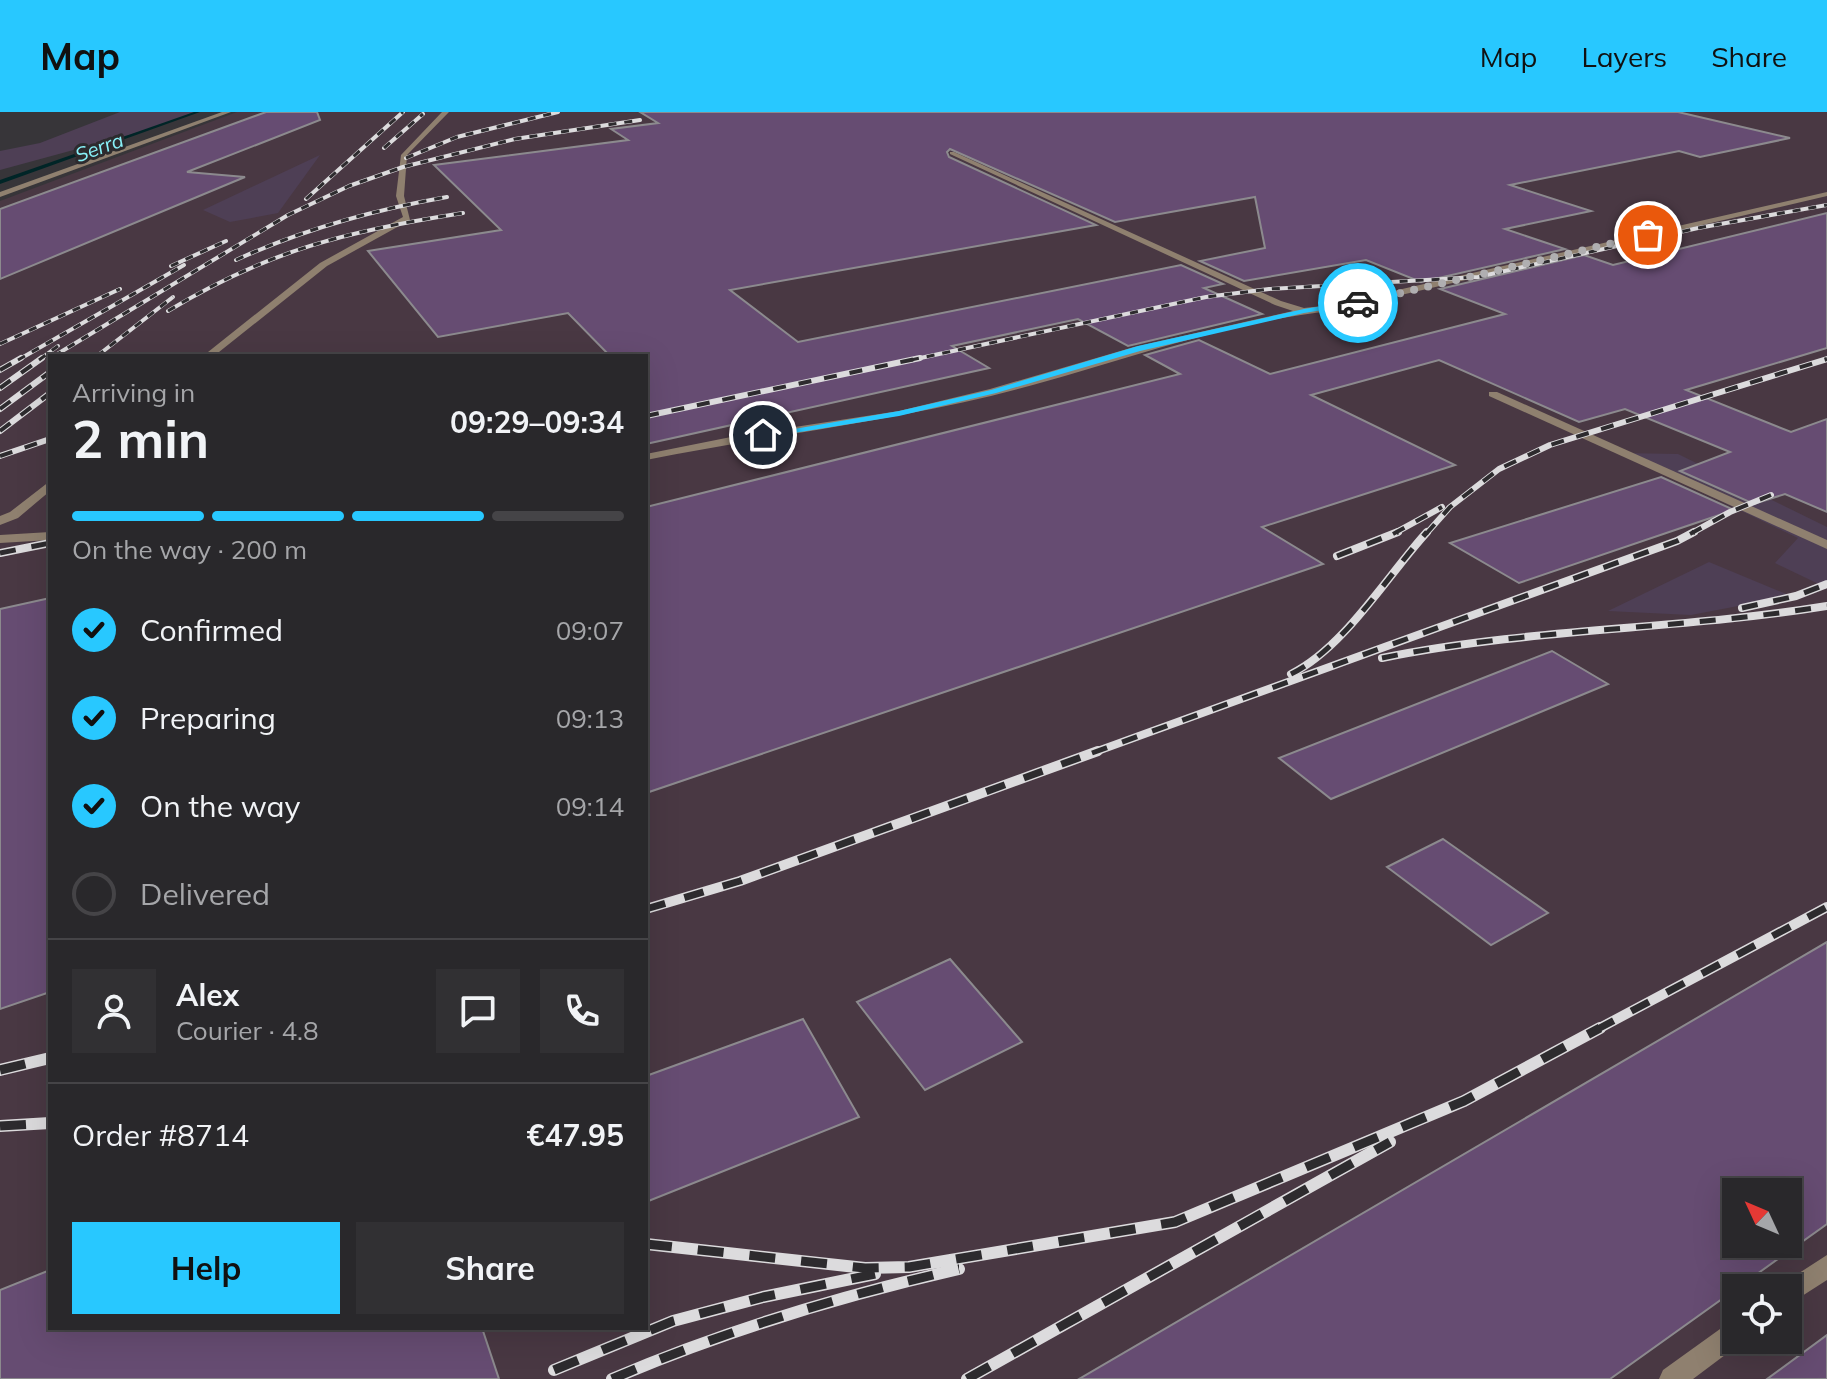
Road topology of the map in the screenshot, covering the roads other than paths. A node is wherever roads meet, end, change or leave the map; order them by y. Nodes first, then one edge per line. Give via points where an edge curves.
1 (228, 112) edge
2 (446, 112) edge
3 (952, 153) dead end
4 (1827, 194) edge
5 (0, 195) edge
6 (1304, 311) junction
7 (210, 354) edge
8 (1493, 394) dead end
9 (648, 457) edge
10 (48, 487) edge
11 (0, 521) edge
12 (48, 536) edge
13 (0, 539) edge
14 (1827, 545) edge
15 (1827, 1266) edge
16 (1802, 1284) edge
17 (1722, 1342) edge
18 (1672, 1379) edge

1 - 5 street
2 - 7 street via 404,155 400,196 407,218 344,251
3 - 6 street
4 - 6 street
6 - 9 street via 1138,349 912,411
8 - 14 street
10 - 11 street
12 - 13 street
15 - 16 street
17 - 18 street

